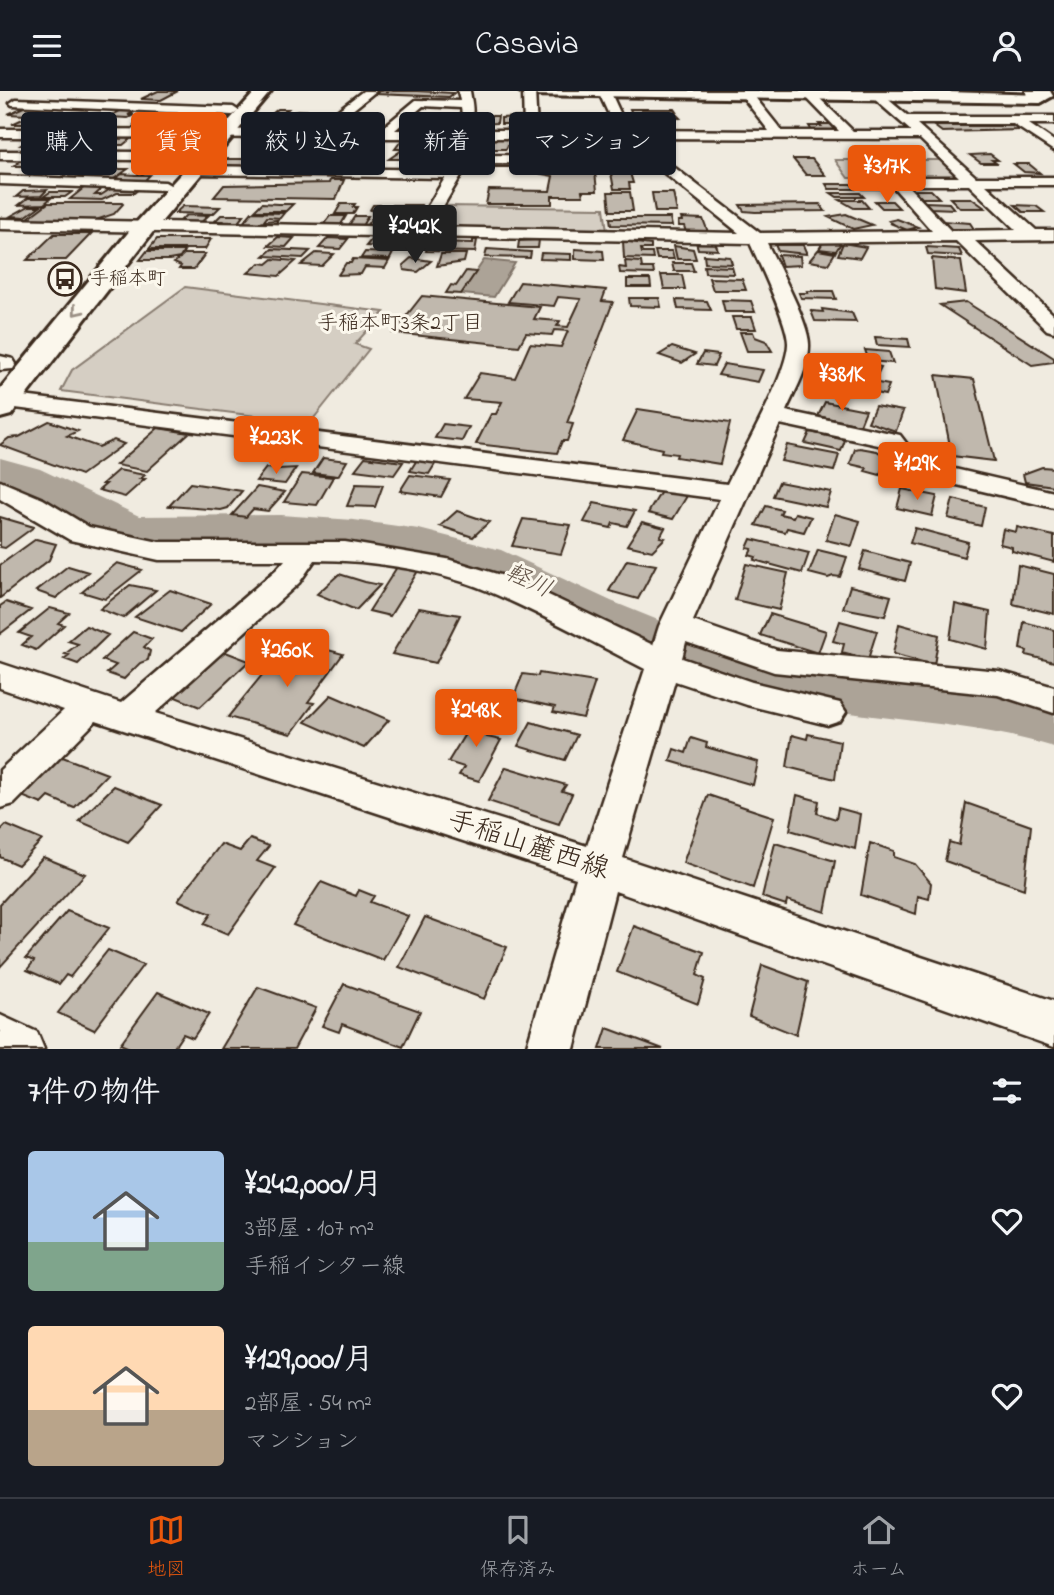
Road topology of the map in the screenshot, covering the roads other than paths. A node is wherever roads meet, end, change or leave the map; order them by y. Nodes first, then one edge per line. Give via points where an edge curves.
1 (44, 91) edge
2 (249, 91) edge
3 (264, 91) edge
4 (370, 91) edge
5 (464, 91) edge
6 (528, 91) edge
7 (604, 92) edge
8 (745, 93) edge
9 (808, 93) edge
10 (873, 93) edge
11 (941, 93) edge
12 (1005, 94) edge
13 (1042, 95) edge
14 (108, 96) dead end
15 (16, 103) junction
16 (467, 105) junction
17 (86, 106) junction
18 (0, 110) edge
19 (343, 112) edge
20 (468, 112) edge
21 (529, 112) edge
22 (613, 112) edge
23 (131, 113) edge
24 (906, 120) junction
25 (977, 120) junction
26 (1016, 120) junction
27 (1050, 120) edge
28 (227, 122) edge
29 (227, 123) edge
30 (131, 132) edge
31 (385, 132) edge
32 (0, 133) edge
33 (21, 133) edge
34 (117, 133) edge
35 (676, 135) edge
36 (779, 135) junction
37 (850, 135) junction
38 (923, 135) junction
39 (1054, 147) edge
40 (0, 155) edge
41 (21, 155) edge
42 (676, 174) edge
43 (176, 175) edge
44 (190, 175) edge
45 (454, 175) edge
46 (0, 180) edge
47 (973, 181) junction
48 (1054, 181) edge
49 (165, 186) junction
50 (0, 224) edge
51 (135, 228) junction
52 (420, 232) junction
53 (952, 235) junction
54 (1031, 235) junction
55 (1054, 235) edge
56 (756, 238) junction
57 (1050, 318) edge
58 (42, 322) dead end
59 (4, 405) edge
60 (772, 415) junction
61 (0, 489) edge
62 (738, 492) junction
63 (1054, 500) edge
64 (308, 549) junction
65 (675, 626) junction
66 (663, 664) junction
67 (0, 675) edge
68 (1054, 700) edge
69 (90, 706) junction
70 (828, 712) dead end
71 (127, 718) junction
72 (0, 793) edge
73 (600, 868) junction
74 (1054, 1024) edge
75 (0, 1039) edge
76 (20, 1049) edge
77 (550, 1049) edge

1 - 15 street
2 - 28 main road
3 - 29 main road
4 - 19 street
5 - 16 street
6 - 7 main road
6 - 21 street
7 - 8 main road
7 - 22 street
8 - 9 main road
8 - 36 street
9 - 10 main road
9 - 37 street
10 - 11 main road
10 - 24 street
11 - 12 main road
11 - 25 street
12 - 13 main road
12 - 27 street
14 - 17 street
15 - 17 street
15 - 18 street
16 - 20 street
16 - 31 street via 420,102
17 - 23 street
24 - 25 street
24 - 38 street
25 - 26 street
26 - 27 street
26 - 39 street
30 - 34 street
32 - 33 street
35 - 36 street
36 - 37 street
37 - 38 street
38 - 47 street
40 - 41 street
42 - 56 street
43 - 49 main road
44 - 51 main road
45 - 52 street
46 - 49 street
47 - 48 street
47 - 53 street via 895,181
47 - 54 street
49 - 51 main road via 132,217
50 - 51 street
51 - 52 street
51 - 58 main road
51 -> 59 main road
52 - 56 street
53 - 54 street
53 - 56 street
53 - 57 street
54 - 55 street
56 - 60 street via 799,343 793,370
59 - 62 street
60 - 62 street
60 - 63 street via 891,440 911,467
61 - 64 street via 80,534 120,544 159,551
62 - 65 street
64 - 66 street via 447,568 506,587
64 - 71 street via 288,576
65 - 66 street
65 - 68 street via 774,661 999,683
66 - 70 street via 747,693
66 - 73 street
67 - 69 street, 手稲山麓西線
69 - 71 street, 手稲山麓西線
69 - 72 street
71 - 73 street, 手稲山麓西線
73 - 74 street, 手稲山麓西線
73 - 77 street
75 - 76 street

